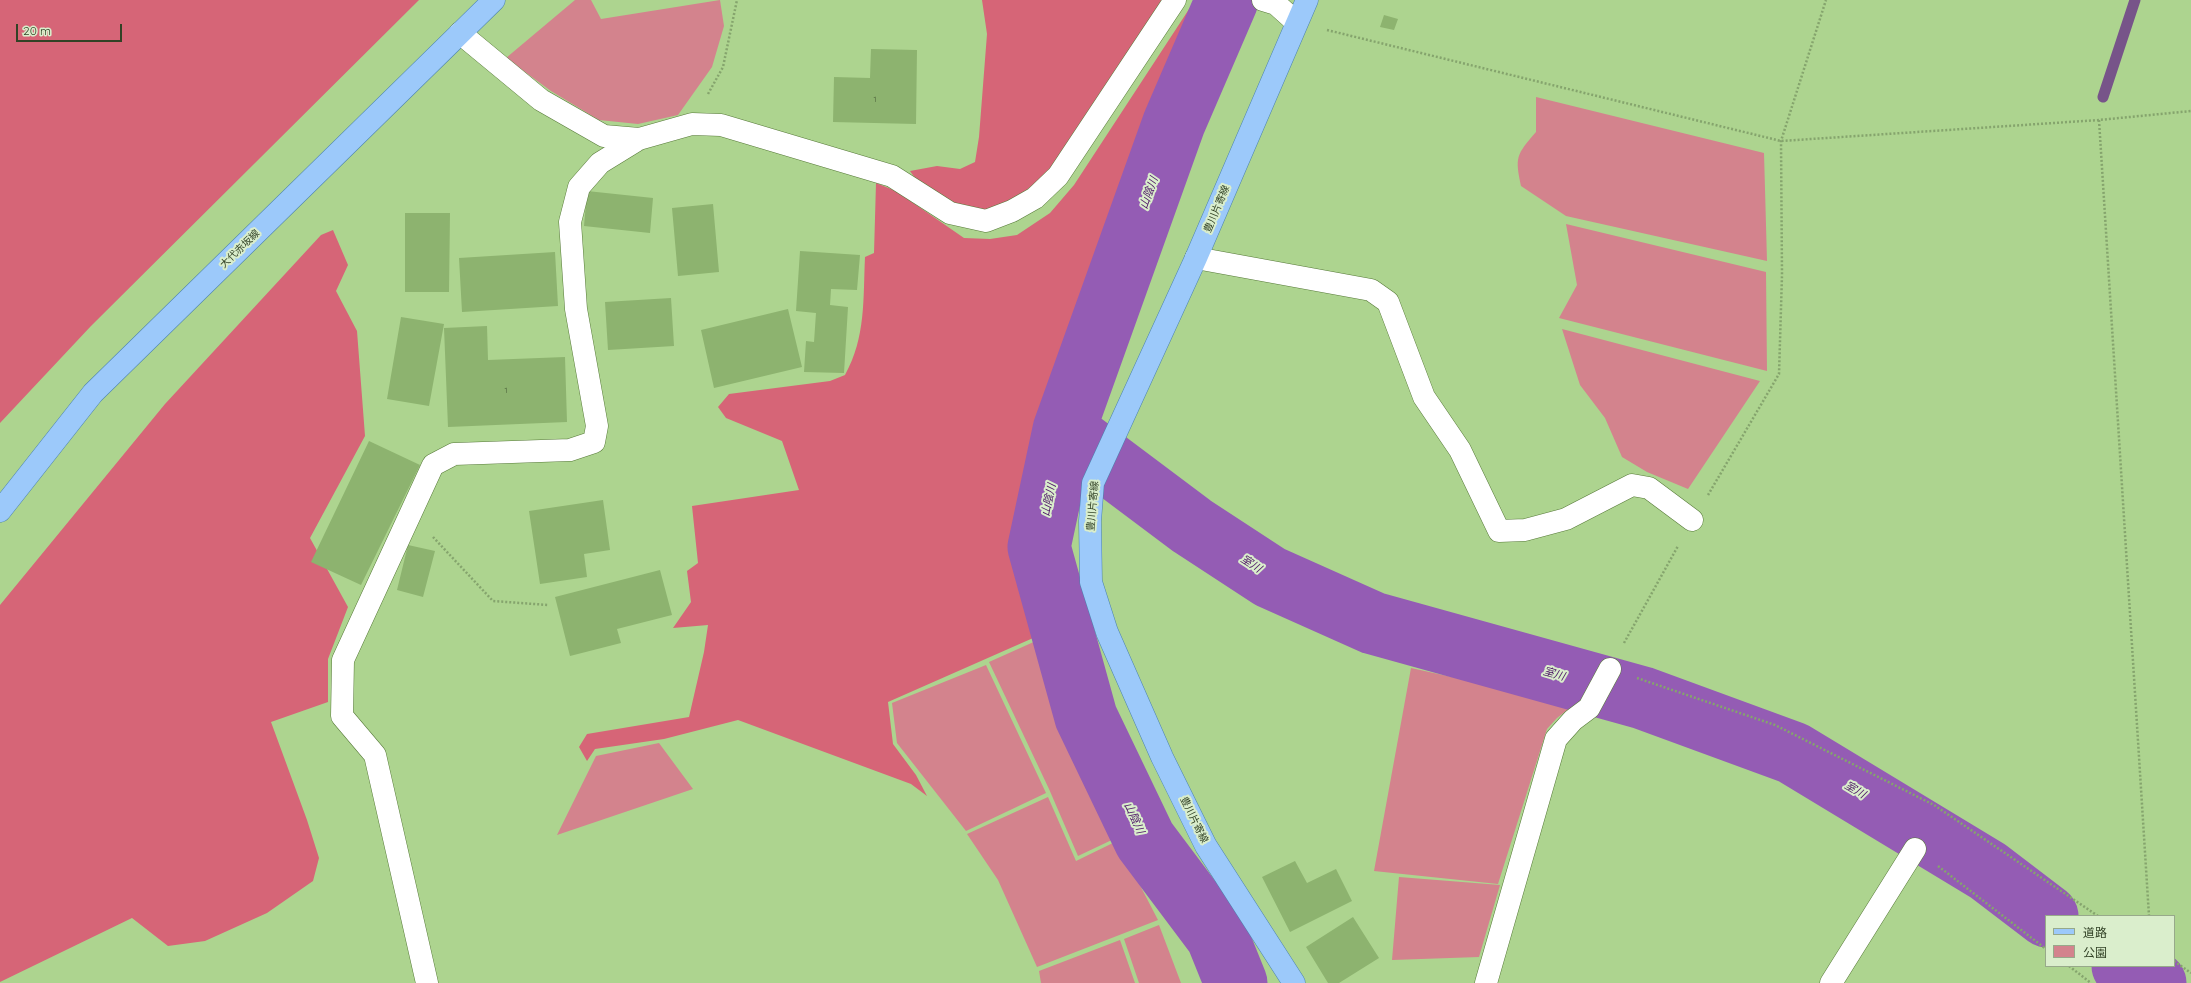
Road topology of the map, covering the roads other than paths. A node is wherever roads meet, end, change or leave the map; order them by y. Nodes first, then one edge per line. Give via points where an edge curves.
1 (494, 0) edge
2 (1175, 0) edge
3 (1263, 0) edge
4 (1307, 0) edge
5 (1296, 22) junction
6 (460, 33) junction
7 (639, 139) junction
8 (1196, 258) junction
9 (0, 511) edge
10 (1692, 520) road end
11 (1610, 668) road end
12 (1916, 849) road end
13 (427, 983) edge
14 (1294, 983) edge
15 (1486, 983) edge
16 (1831, 983) edge

1 - 6 main road, 大代赤坂線
2 - 7 street via 1058,176 1035,198 986,221 950,213 892,176 721,125 692,124
3 - 5 street via 1276,4
4 - 5 main road, 豊川片寄線
5 - 8 main road, 豊川片寄線
6 - 7 street via 541,100 604,136
6 - 9 main road, 大代赤坂線 via 93,393
7 - 13 street via 600,163 579,187 570,222 576,309 597,426 594,442 570,450 454,454 433,465 343,660 342,716 375,755
8 - 10 street via 1371,290 1388,302 1424,397 1460,450 1499,531 1525,530 1566,518 1632,485 1648,488
8 - 14 main road, 豊川片寄線 via 1093,483 1090,521 1091,582 1107,632 1162,757 1206,846
11 - 15 street via 1588,708 1556,739
12 - 16 street

